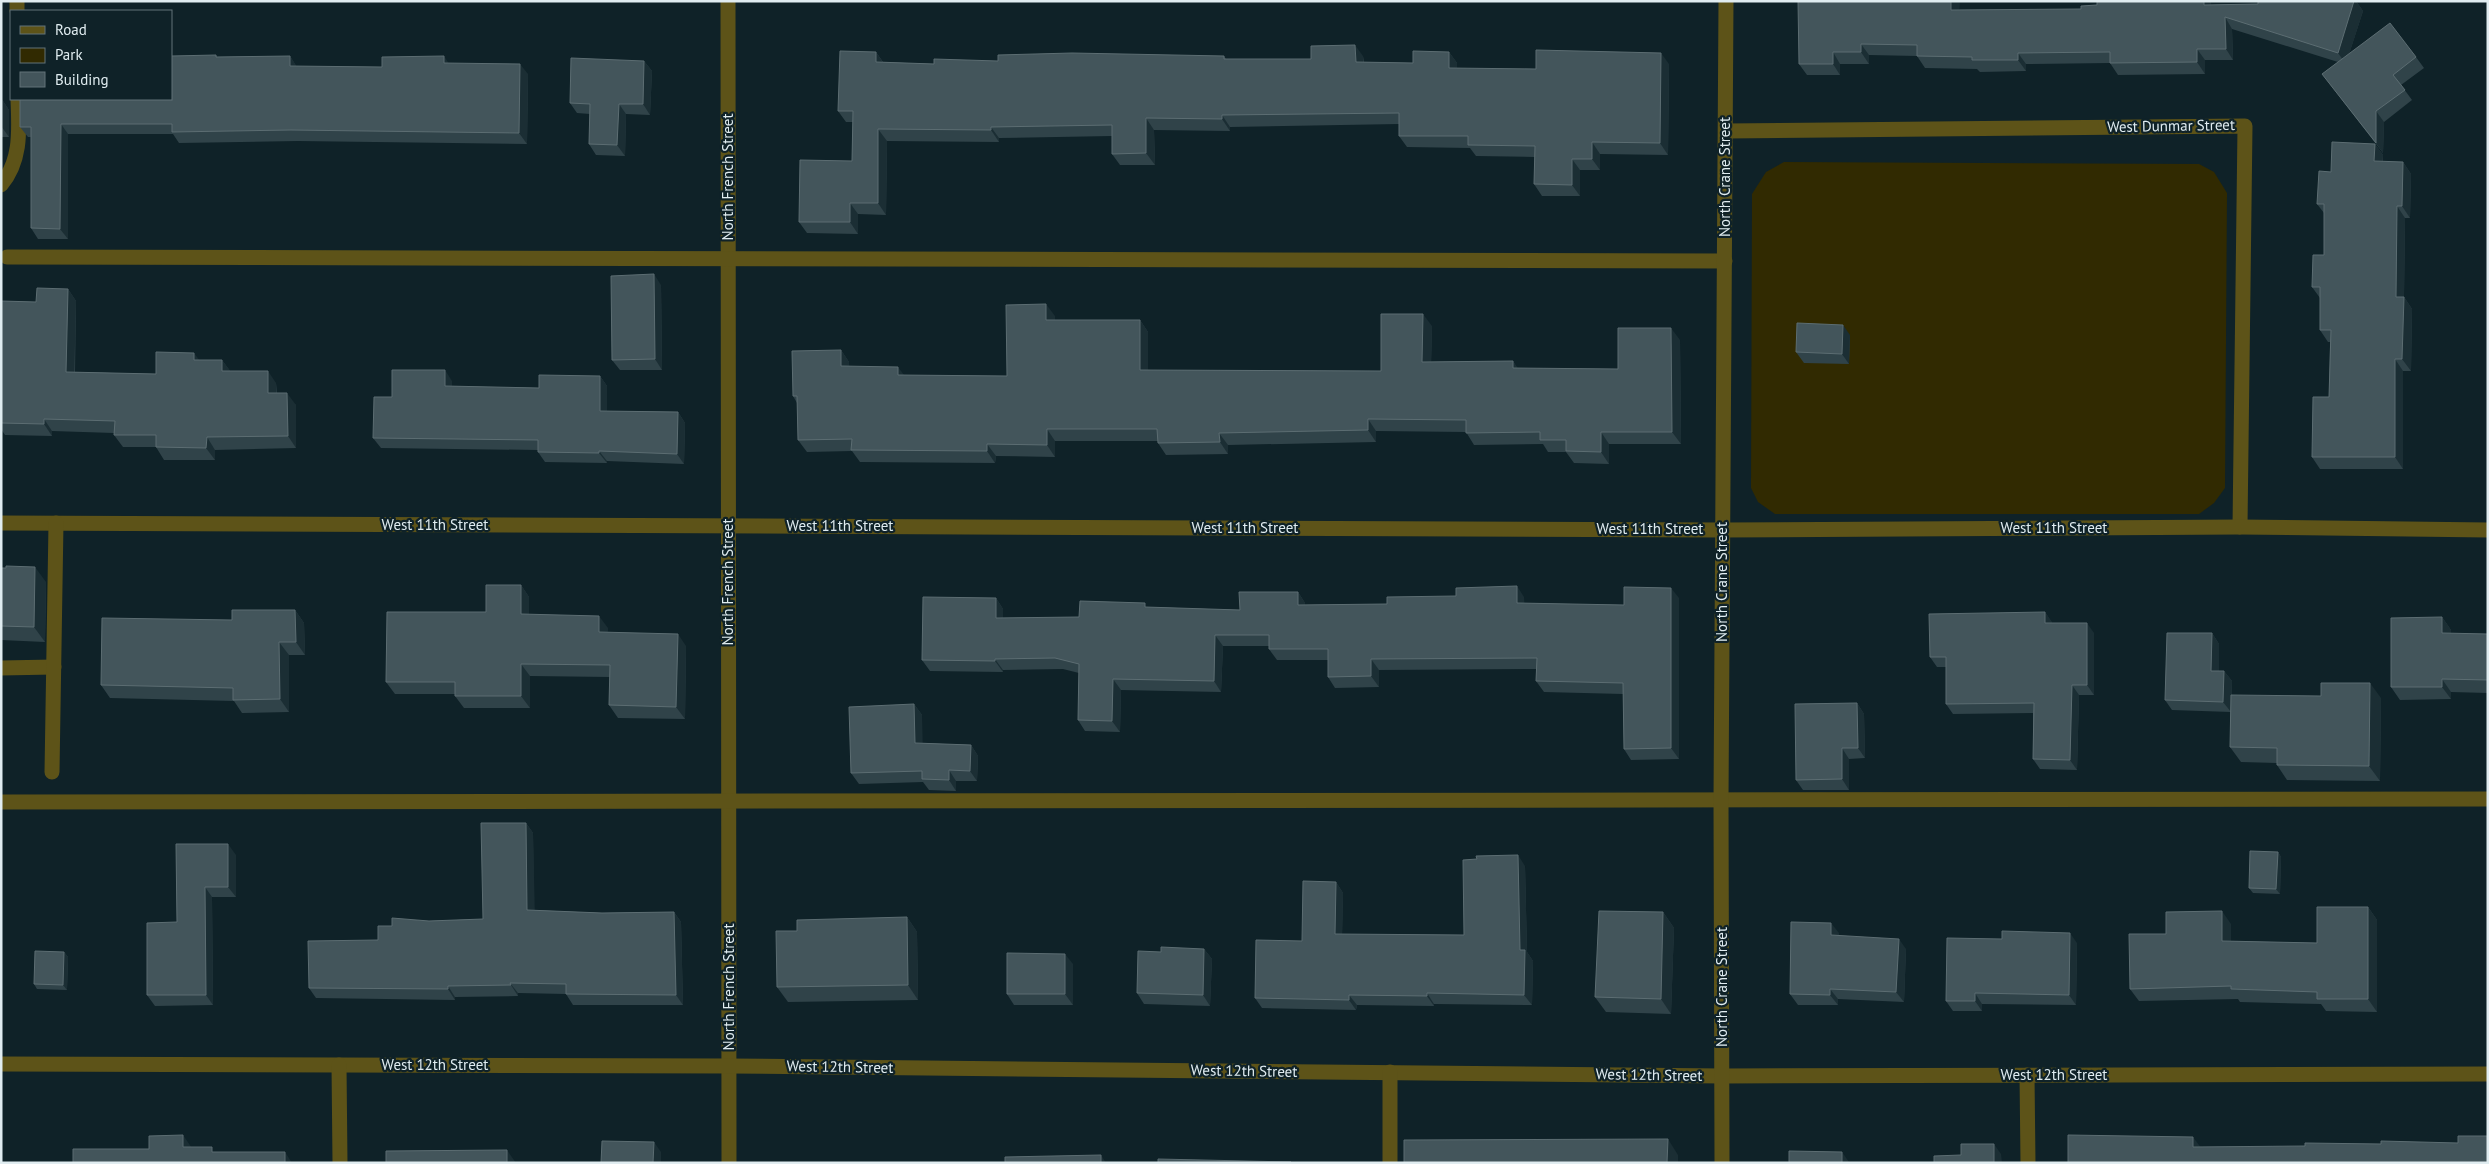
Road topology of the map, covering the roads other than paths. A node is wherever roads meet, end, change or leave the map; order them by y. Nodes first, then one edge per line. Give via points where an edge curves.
1 (728, 1) edge
2 (1726, 1) edge
3 (18, 100) edge
4 (1726, 131) junction
5 (1, 185) edge
6 (7, 257) dead end
7 (728, 258) junction
8 (1725, 261) junction
9 (1, 523) edge
10 (56, 523) junction
11 (728, 526) junction
12 (2240, 527) junction
13 (1722, 530) junction
14 (2488, 530) edge
15 (54, 667) junction
16 (1, 668) edge
17 (52, 772) dead end
18 (2488, 799) edge
19 (728, 800) junction
20 (1720, 800) junction
21 (1, 802) edge
22 (1, 1064) edge
23 (339, 1065) junction
24 (729, 1066) junction
25 (1390, 1072) junction
26 (2488, 1074) edge
27 (2028, 1075) junction
28 (1723, 1076) junction
29 (340, 1163) edge
30 (729, 1163) edge
31 (1390, 1163) edge
32 (1722, 1163) edge
33 (2028, 1163) edge

1 - 7 street, North French Street
2 - 4 street, North Crane Street
3 - 5 street via 19,146 8,177
4 - 8 street, North Crane Street
4 - 12 street, West Dunmar Street via 2245,126
6 - 7 street
7 - 8 street
7 - 11 street, North French Street
8 - 13 street, North Crane Street
9 - 10 street, West 11th Street
10 - 11 street, West 11th Street
10 - 15 street
11 - 13 street, West 11th Street
11 - 19 street, North French Street
12 - 13 street, West 11th Street
12 - 14 street, West 11th Street
13 - 20 street, North Crane Street
15 - 16 street
15 - 17 street
18 - 20 street
19 - 20 street
19 - 21 street
19 - 24 street, North French Street
20 - 28 street, North Crane Street
22 - 23 street, West 12th Street
23 - 24 street, West 12th Street
23 - 29 street
24 - 25 street, West 12th Street
24 - 30 street, North French Street
25 - 28 street, West 12th Street
25 - 31 street
26 - 27 street, West 12th Street
27 - 28 street, West 12th Street
27 - 33 street
28 - 32 street, North Crane Street

